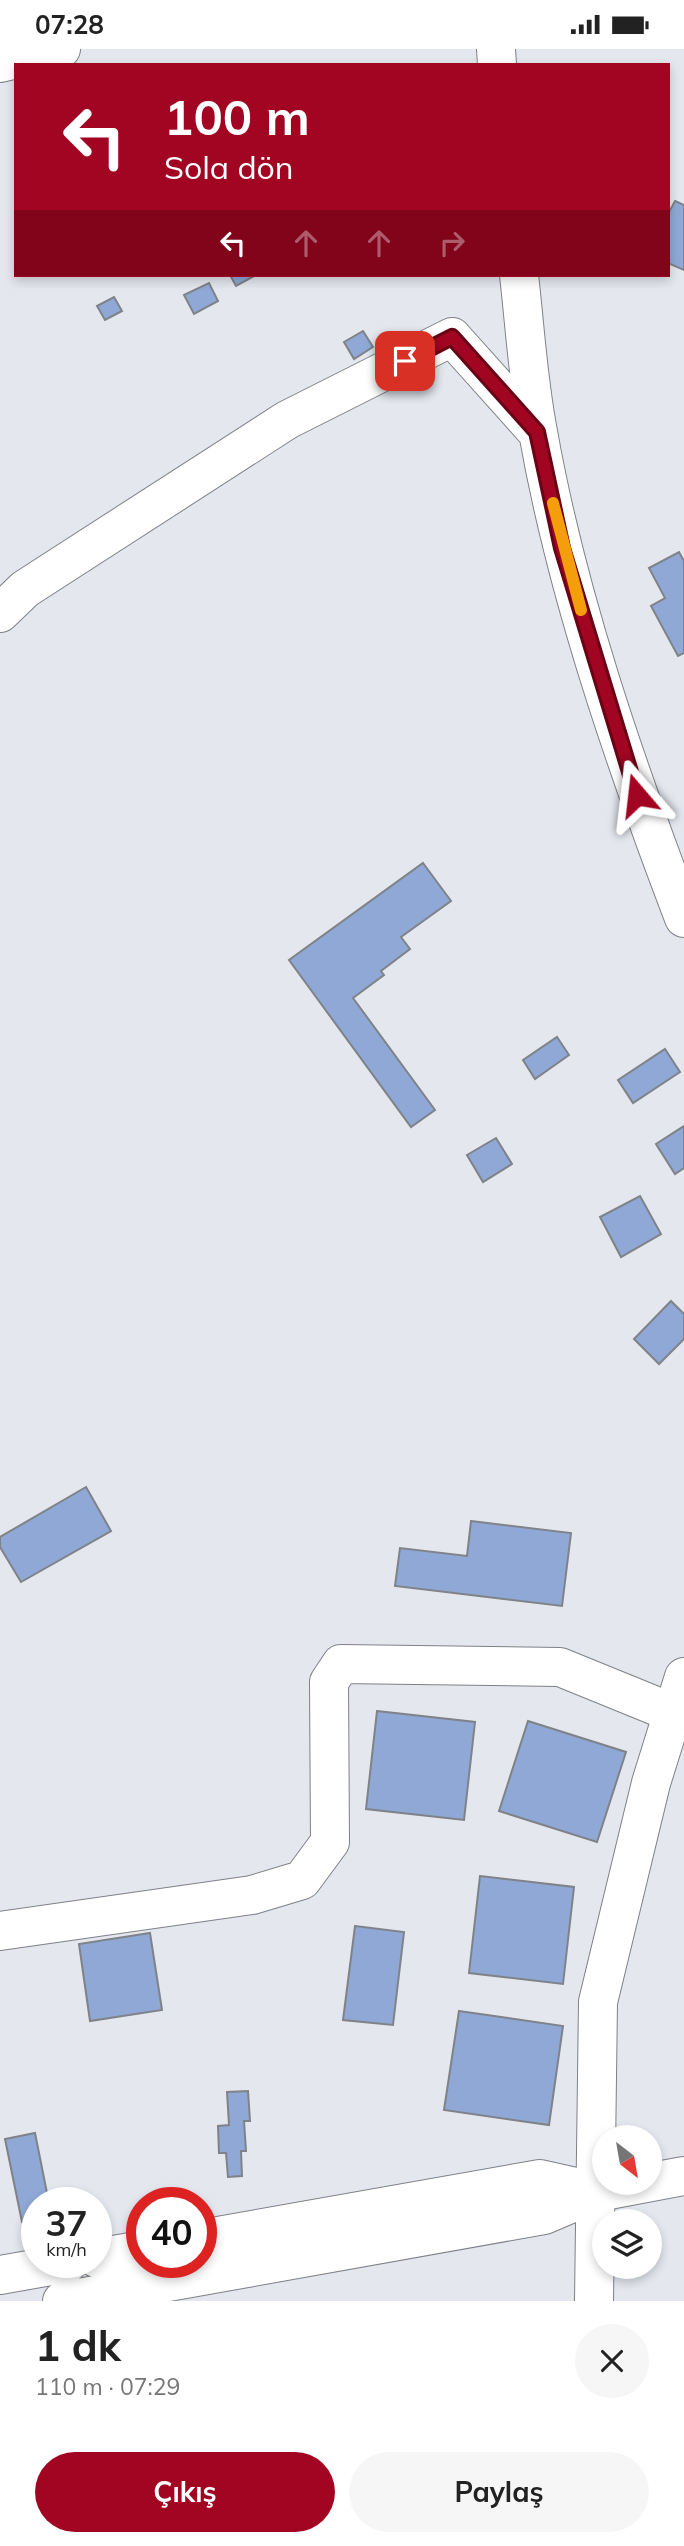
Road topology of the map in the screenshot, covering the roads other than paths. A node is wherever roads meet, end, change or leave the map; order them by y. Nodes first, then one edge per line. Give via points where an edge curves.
1 (61, 49) edge
2 (0, 64) edge
3 (519, 277) edge
4 (537, 432) junction
5 (0, 613) edge
6 (684, 918) edge
7 (684, 1677) edge
8 (673, 1713) junction
9 (0, 1931) edge
10 (598, 2125) edge
11 (684, 2176) edge
12 (662, 2180) edge
13 (592, 2191) edge
14 (592, 2195) edge
15 (598, 2195) edge
16 (217, 2236) edge
17 (21, 2271) edge
18 (0, 2275) edge
19 (62, 2301) edge
20 (594, 2301) edge

1 - 2 street
3 - 4 street
4 - 5 street via 452,337 287,420 25,589
4 - 6 street via 566,561 637,795
7 - 8 street
8 - 9 street via 561,1667 341,1664 329,1682 330,1842 302,1880 251,1895
8 - 10 street via 651,1783 598,2002
11 - 12 street
13 - 16 street via 540,2179
14 - 19 street via 544,2215
15 - 20 street
17 - 18 street

